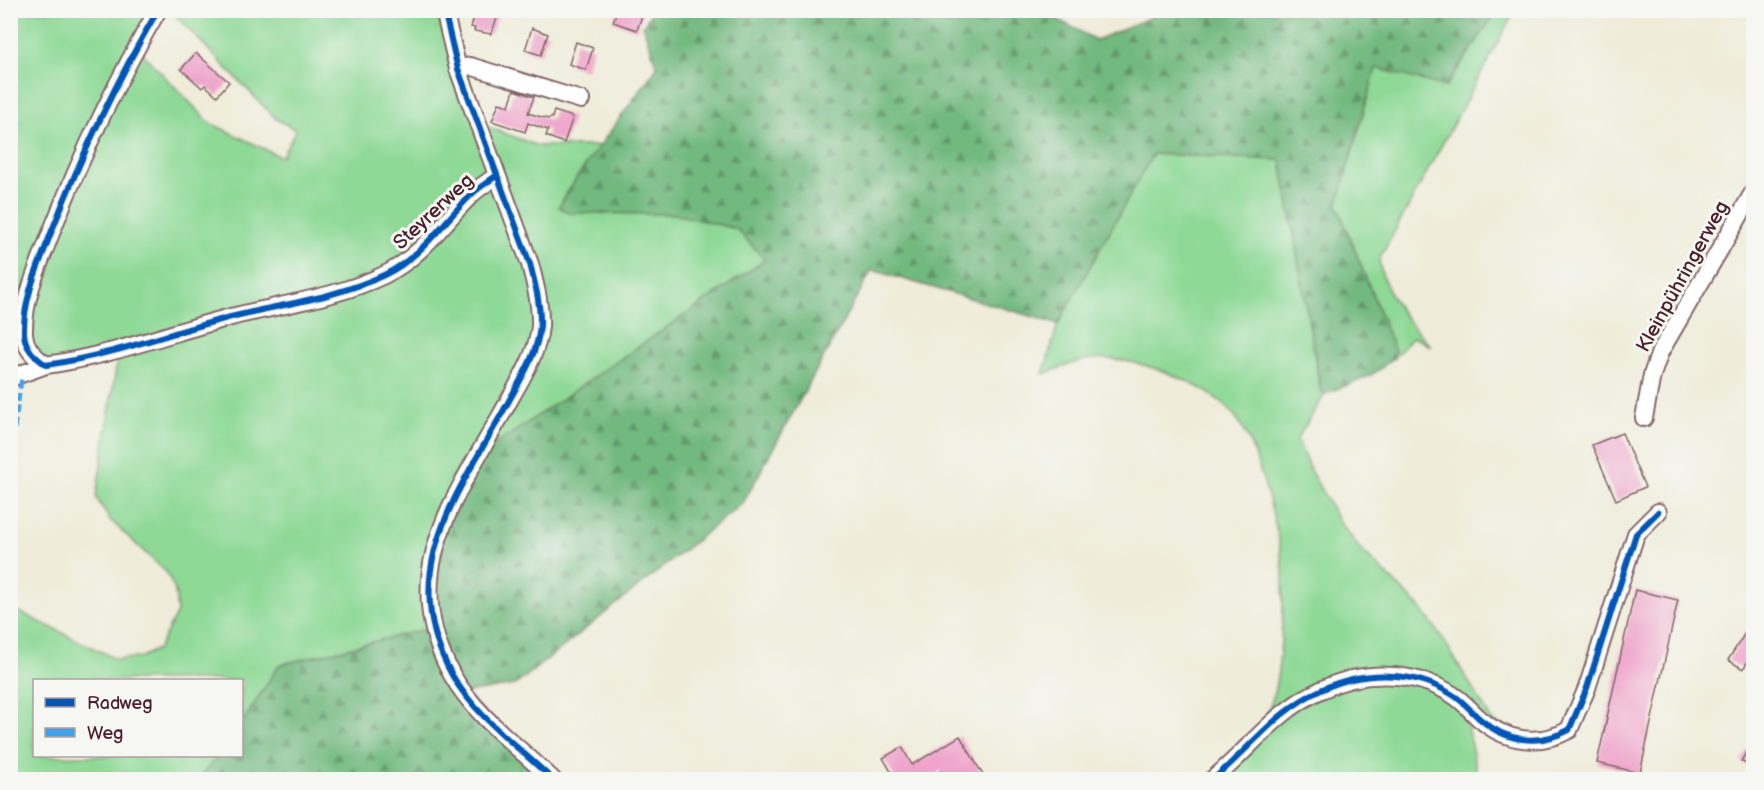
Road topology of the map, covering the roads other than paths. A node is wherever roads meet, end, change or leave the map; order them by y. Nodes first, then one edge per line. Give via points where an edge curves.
1 (158, 10) edge
2 (444, 10) edge
3 (458, 69) junction
4 (581, 100) dead end
5 (496, 176) junction
6 (1754, 191) edge
7 (46, 365) junction
8 (10, 378) edge
9 (1644, 418) dead end
10 (1658, 512) dead end
11 (553, 780) edge
12 (1212, 780) edge

1 - 7 street via 93,130 28,293 24,335 31,354
2 - 3 street
3 - 4 street via 470,66
3 - 5 street
5 - 7 street, Steyrerweg via 471,195 413,257 385,275 297,303 232,317 85,359
5 - 11 street, Steyrerweg via 530,264 540,327 525,372 438,534 429,570 429,591 438,639 453,676 479,710
6 - 9 street, Kleinpühringerweg via 1660,352
7 - 8 street, Steyrerweg
10 - 12 street via 1636,534 1587,688 1569,730 1542,740 1509,736 1434,685 1394,676 1357,677 1320,690 1278,717

